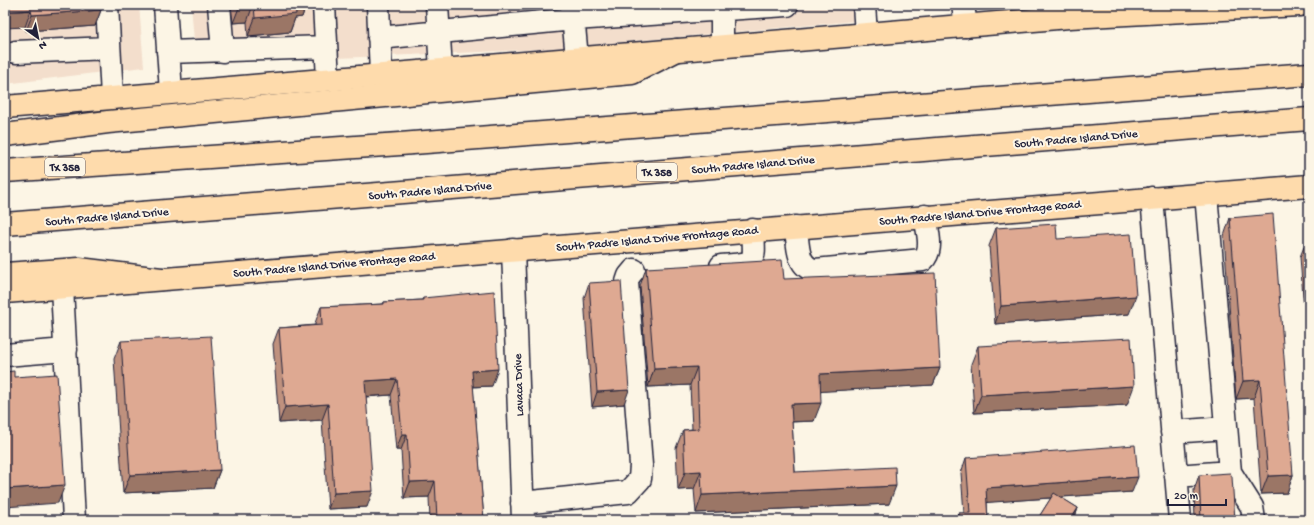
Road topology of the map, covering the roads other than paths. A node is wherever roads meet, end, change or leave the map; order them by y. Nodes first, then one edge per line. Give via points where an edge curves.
1 (107, 5) edge
2 (165, 5) edge
3 (219, 5) edge
4 (324, 5) edge
5 (378, 5) edge
6 (437, 5) edge
7 (788, 5) edge
8 (864, 5) edge
9 (963, 5) edge
10 (1300, 5) edge
11 (722, 7) edge
12 (1069, 11) edge
13 (573, 12) edge
14 (966, 26) junction
15 (438, 33) junction
16 (866, 34) junction
17 (379, 38) junction
18 (722, 46) junction
19 (326, 47) junction
20 (109, 48) junction
21 (677, 50) junction
22 (223, 51) junction
23 (16, 52) dead end
24 (168, 52) junction
25 (577, 58) junction
26 (441, 70) junction
27 (381, 74) junction
28 (1309, 74) edge
29 (328, 79) junction
30 (171, 92) junction
31 (112, 97) junction
32 (5, 107) edge
33 (1309, 120) edge
34 (5, 135) edge
35 (5, 172) edge
36 (1309, 186) edge
37 (1206, 194) junction
38 (1152, 198) junction
39 (924, 216) junction
40 (1231, 223) edge
41 (5, 224) edge
42 (1208, 224) junction
43 (796, 227) junction
44 (753, 230) junction
45 (632, 240) junction
46 (513, 250) junction
47 (702, 268) edge
48 (634, 270) junction
49 (656, 272) edge
50 (5, 274) edge
51 (161, 279) junction
52 (62, 287) junction
53 (5, 292) edge
54 (66, 350) junction
55 (5, 355) edge
56 (1226, 428) junction
57 (1172, 432) junction
58 (1230, 472) junction
59 (1176, 476) junction
60 (523, 512) edge
61 (74, 520) edge
62 (1180, 520) edge
63 (1254, 520) edge

1 - 20 street
2 - 24 street
3 - 22 street
4 - 19 street
5 - 17 street
6 - 15 street
7 - 11 street
8 - 16 street
9 - 14 street
10 - 12 main road
11 - 13 street
11 - 18 street
12 - 14 main road
13 - 15 street
13 - 25 street
14 - 16 main road
15 - 17 street
15 - 26 street
16 - 18 main road
17 - 27 street
18 - 21 main road
19 - 22 street
19 - 29 street
20 - 23 street
20 - 31 street
21 - 25 main road
21 - 34 main road via 632,73 115,121
22 - 24 street
24 - 30 street
25 - 26 main road
26 - 27 main road
27 - 29 main road
28 - 35 main road, TX 358 via 392,145
29 - 30 main road
30 - 31 main road
31 - 32 main road
33 - 41 main road, South Padre Island Drive / TX 358
36 - 37 main road, South Padre Island Drive Frontage Road
37 - 38 main road, South Padre Island Drive Frontage Road
37 - 42 street
38 - 39 main road, South Padre Island Drive Frontage Road
38 - 57 street
39 - 43 main road, South Padre Island Drive Frontage Road
39 - 43 street via 929,247 923,260 815,270 809,269 801,261
40 - 42 street
42 - 56 street
43 - 44 main road, South Padre Island Drive Frontage Road
44 - 45 main road, South Padre Island Drive Frontage Road
44 - 47 street via 753,261 747,264
45 - 46 main road, South Padre Island Drive Frontage Road
45 - 48 street
46 - 51 main road, South Padre Island Drive Frontage Road
46 - 60 street, Lavaca Drive
48 - 49 street via 637,273
48 - 60 street via 627,282 640,479 628,492
50 - 51 main road via 79,269
51 - 52 main road, South Padre Island Drive Frontage Road
52 - 53 main road, South Padre Island Drive Frontage Road
52 - 54 street
54 - 55 street
54 - 61 street
56 - 57 street
56 - 58 street
57 - 59 street
58 - 59 street
58 - 63 street via 1252,507
59 - 62 street

